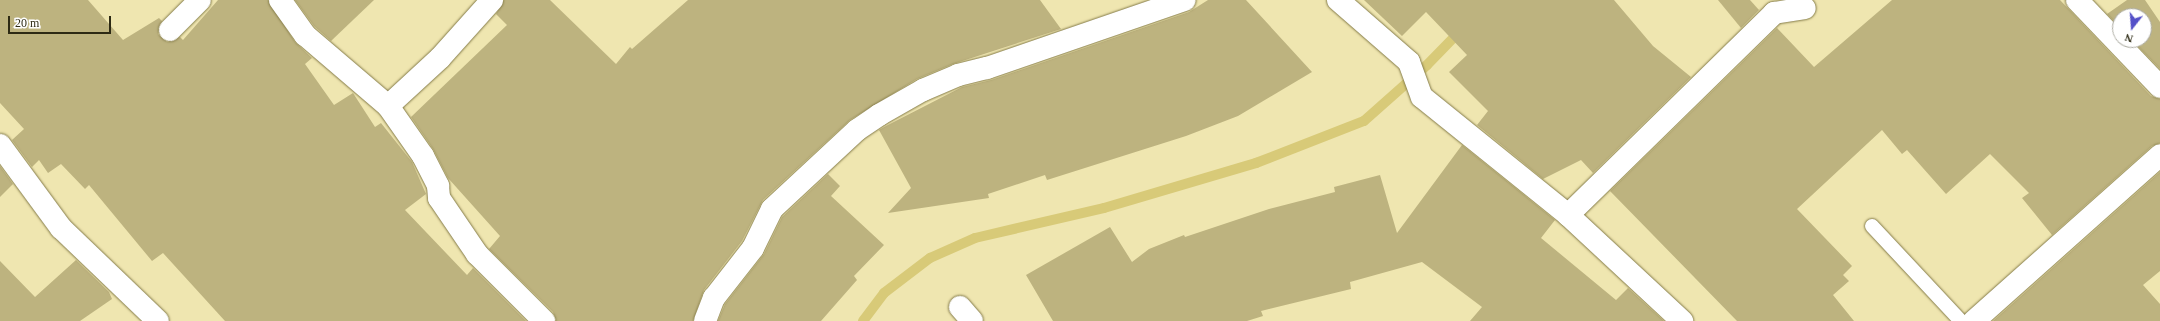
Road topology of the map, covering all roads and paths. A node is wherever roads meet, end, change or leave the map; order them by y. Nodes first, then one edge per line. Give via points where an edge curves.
1 (200, 0) edge
2 (280, 0) edge
3 (492, 0) edge
4 (1185, 0) edge
5 (1338, 0) edge
6 (2077, 0) edge
7 (1805, 8) dead end
8 (170, 30) dead end
9 (2160, 87) edge
10 (388, 106) junction
11 (0, 145) edge
12 (2160, 155) edge
13 (1568, 215) junction
14 (1872, 226) dead end
15 (158, 321) edge
16 (544, 321) edge
17 (705, 321) edge
18 (1682, 321) edge
19 (1961, 321) edge
20 (1974, 321) edge

1 - 8 street
2 - 10 street via 305,35
3 - 10 street via 440,58
4 - 17 street via 987,68 958,74 923,90 857,130 772,209 753,248 714,298
5 - 13 street via 1409,62 1422,97
6 - 9 street
7 - 13 street via 1774,13
10 - 16 street via 423,156 438,186 439,198 477,254
11 - 15 street via 61,228
12 - 20 street
13 - 18 street
14 - 19 lane

